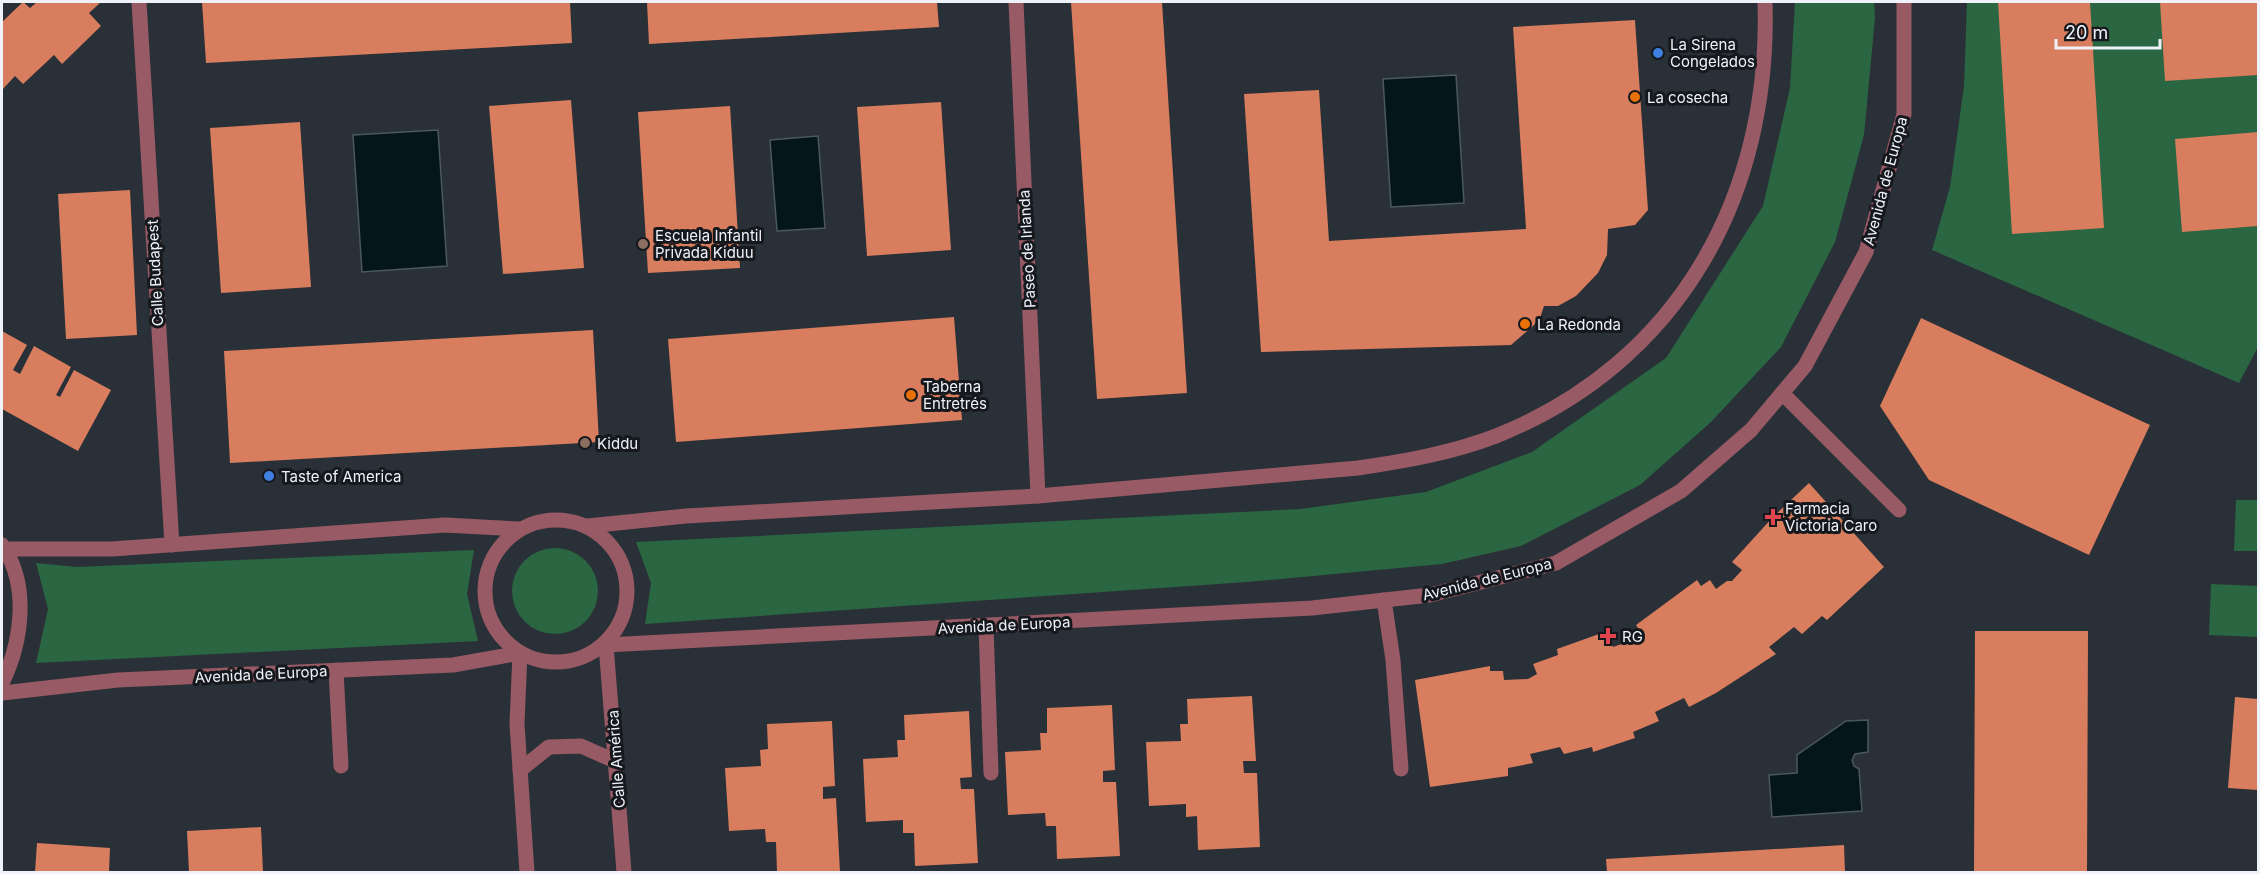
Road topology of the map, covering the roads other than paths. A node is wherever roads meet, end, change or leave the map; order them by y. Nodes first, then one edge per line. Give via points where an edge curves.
1 (139, 2) edge
2 (1016, 2) edge
3 (1765, 2) edge
4 (1904, 2) edge
5 (1782, 393) junction
6 (1038, 496) junction
7 (1899, 510) dead end
8 (588, 526) junction
9 (519, 529) junction
10 (172, 545) junction
11 (3, 547) edge
12 (1384, 600) junction
13 (986, 626) junction
14 (606, 645) junction
15 (520, 653) junction
16 (336, 670) junction
17 (2, 683) edge
18 (2, 693) edge
19 (615, 761) junction
20 (341, 766) dead end
21 (1401, 769) dead end
22 (520, 770) junction
23 (991, 773) dead end
24 (527, 873) edge
25 (624, 873) edge

1 - 10 street, Calle Budapest
2 - 6 street, Paseo de Irlanda
3 - 6 street via 1761,76 1752,136 1738,188 1713,247 1661,321 1595,380 1544,413 1496,436 1404,461
4 - 5 street, Avenida de Europa via 1904,114 1866,252 1805,366
5 - 7 street
5 - 12 street, Avenida de Europa via 1751,430 1681,491 1556,563 1430,595
6 - 8 street via 776,510
8 - 9 street via 565,519 542,520
8 - 14 street via 609,541 623,564 628,590 623,616
9 - 10 street via 445,525
9 - 15 street via 501,545 489,566 484,591 489,615 501,637
10 - 11 street via 112,549
11 - 17 street via 17,584 21,622 13,660
12 - 13 street, Avenida de Europa via 1312,608
12 - 21 street
13 - 14 street, Avenida de Europa
13 - 23 street
14 - 15 street via 567,662 543,661
14 - 19 street, Calle América
15 - 16 street, Avenida de Europa via 453,664
15 - 22 street
16 - 18 street, Avenida de Europa via 118,680
16 - 20 street
19 - 22 street via 581,746 549,747
19 - 25 street, Calle América
22 - 24 street

